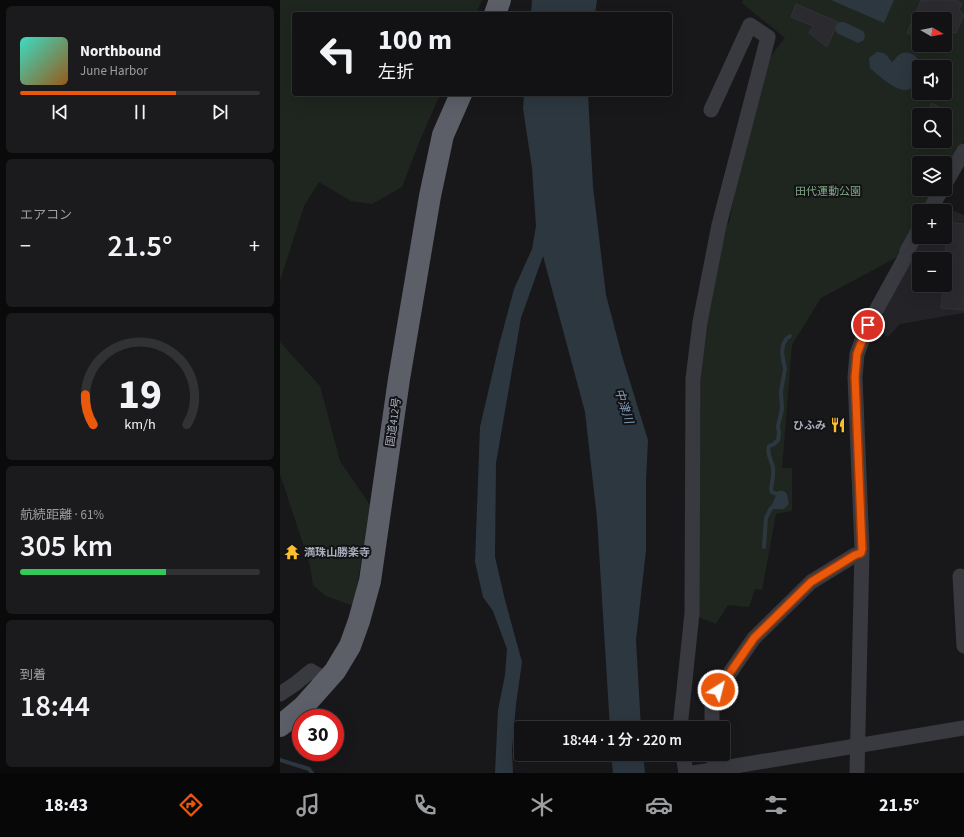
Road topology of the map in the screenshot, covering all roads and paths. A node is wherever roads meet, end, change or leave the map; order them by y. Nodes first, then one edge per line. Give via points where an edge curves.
1 (500, 0) edge
2 (496, 12) edge
3 (460, 96) edge
4 (711, 110) dead end
5 (964, 151) edge
6 (952, 172) edge
7 (912, 242) edge
8 (861, 553) junction
9 (960, 576) dead end
10 (964, 646) edge
11 (327, 680) junction
12 (280, 694) edge
13 (681, 721) edge
14 (712, 721) edge
15 (280, 726) edge
16 (964, 728) edge
17 (857, 746) junction
18 (684, 761) edge
19 (714, 761) edge
20 (715, 769) junction
21 (686, 773) edge
22 (693, 773) edge
23 (857, 773) edge

1 - 2 highway
3 - 11 highway, 国道412号 via 444,135 430,196 399,379 370,582 350,646
4 - 13 street via 750,25 768,37 719,225 700,322 693,379 692,608
5 - 6 street
7 - 8 street via 868,325 857,354 855,377
8 - 14 street via 811,582 754,638 718,690 712,707
8 - 17 street
9 - 10 street
11 - 12 street via 311,671
11 - 15 highway, 国道412号 via 303,707
16 - 17 street
17 - 20 street
17 - 23 street
18 - 21 street
19 - 20 street
20 - 22 street

